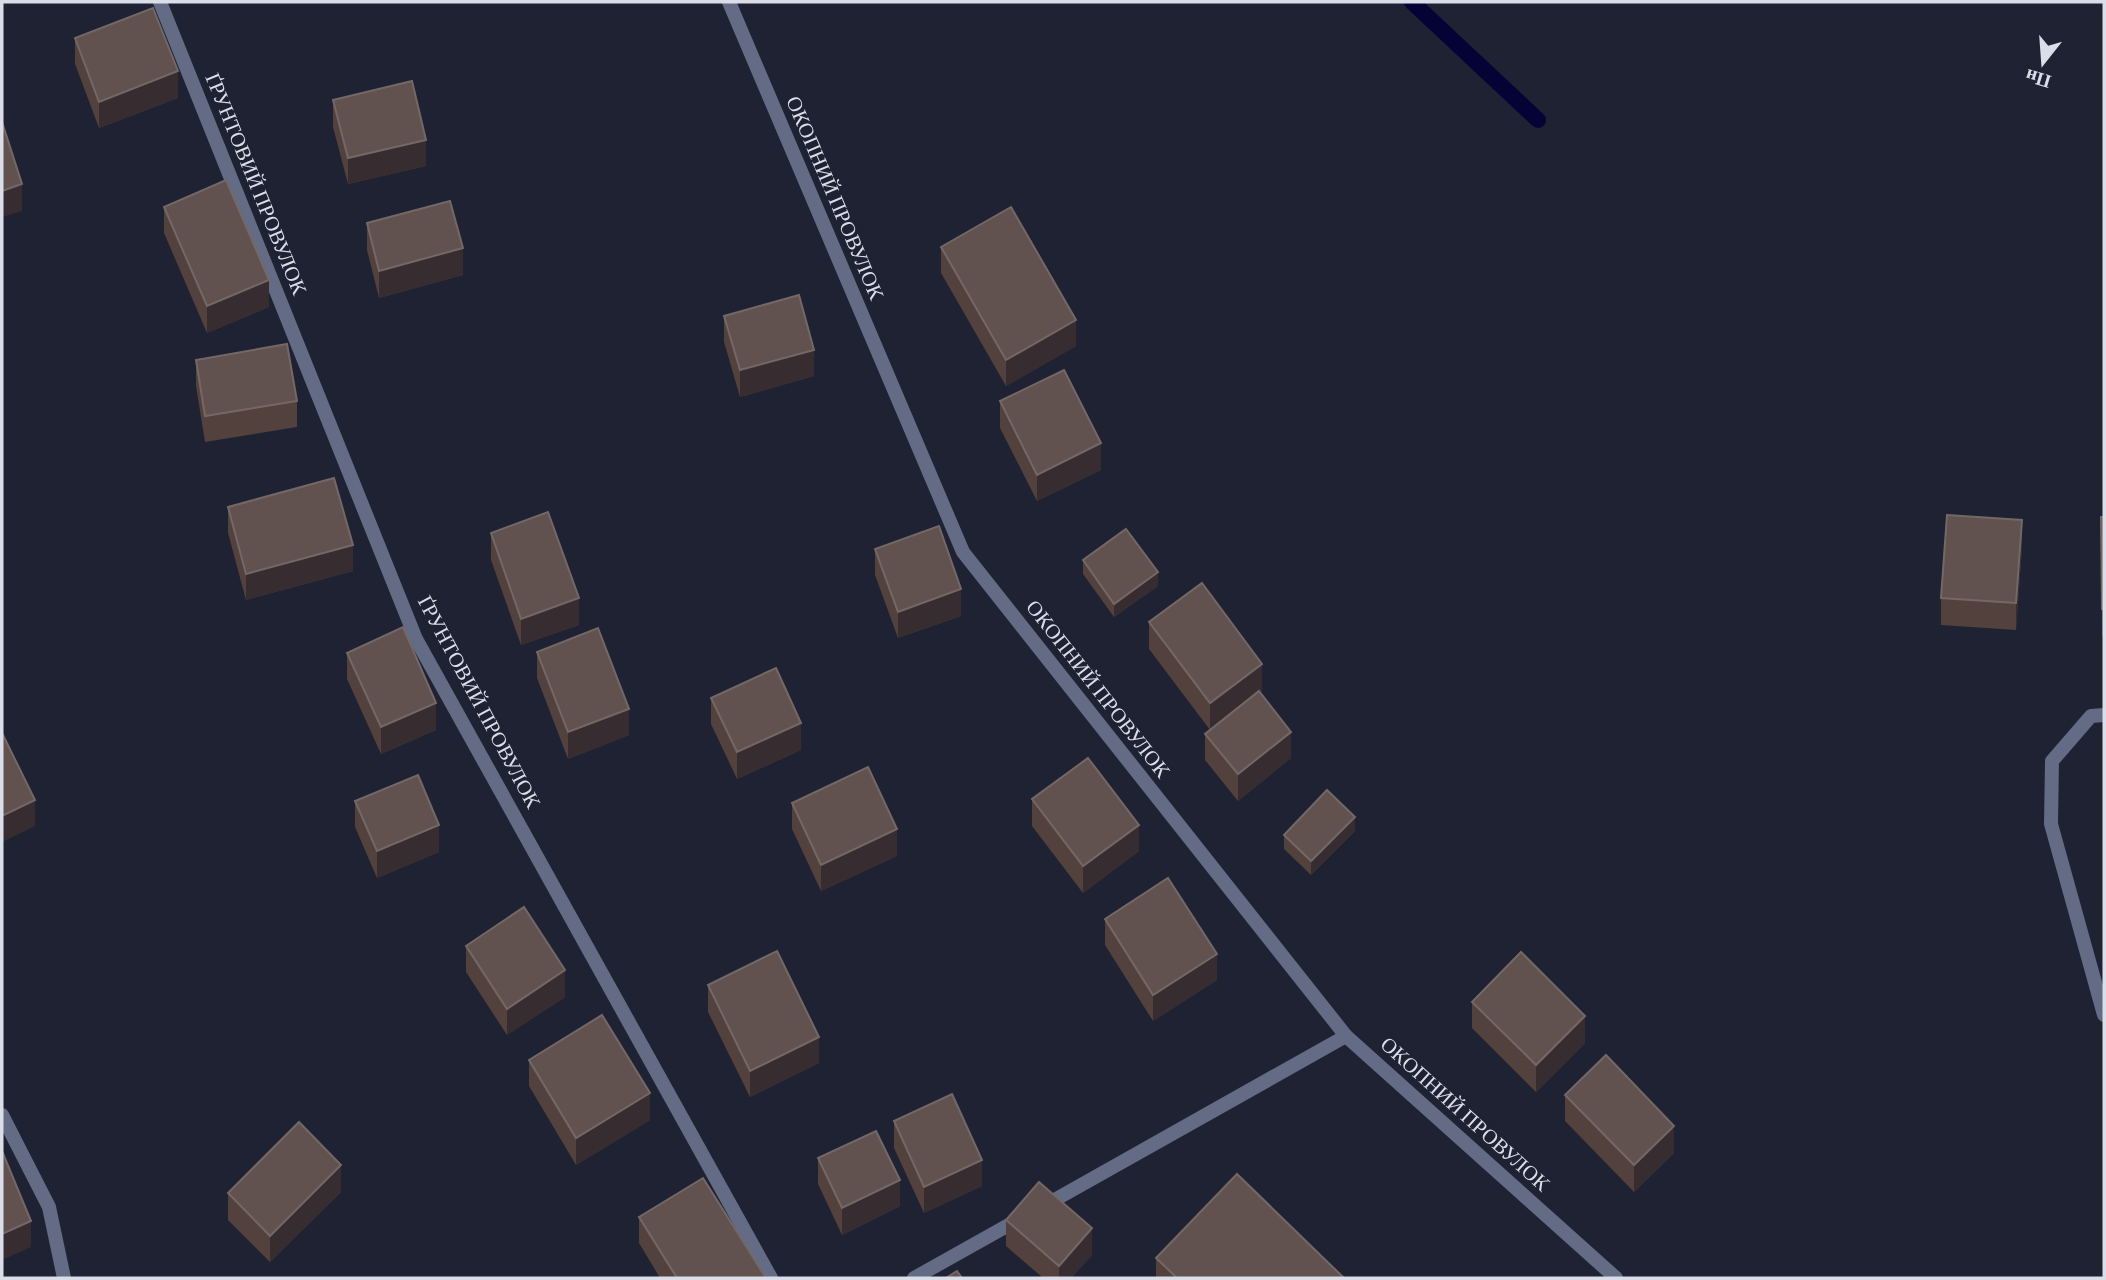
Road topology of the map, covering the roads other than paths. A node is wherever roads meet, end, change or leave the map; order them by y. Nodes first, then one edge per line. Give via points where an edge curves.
1 (160, 2) edge
2 (729, 2) edge
3 (2104, 715) edge
4 (2104, 1015) edge
5 (1346, 1035) junction
6 (2, 1115) edge
7 (64, 1278) edge
8 (771, 1278) edge
9 (914, 1278) edge
10 (1616, 1278) edge

1 - 8 street, ҐРУНТОВИЙ ПРОВУЛОК via 416,639
2 - 5 street, ОКОПНИЙ ПРОВУЛОК via 963,552
3 - 4 street via 2091,716 2052,761 2051,824
5 - 9 street
5 - 10 street, ОКОПНИЙ ПРОВУЛОК
6 - 7 street via 49,1207

